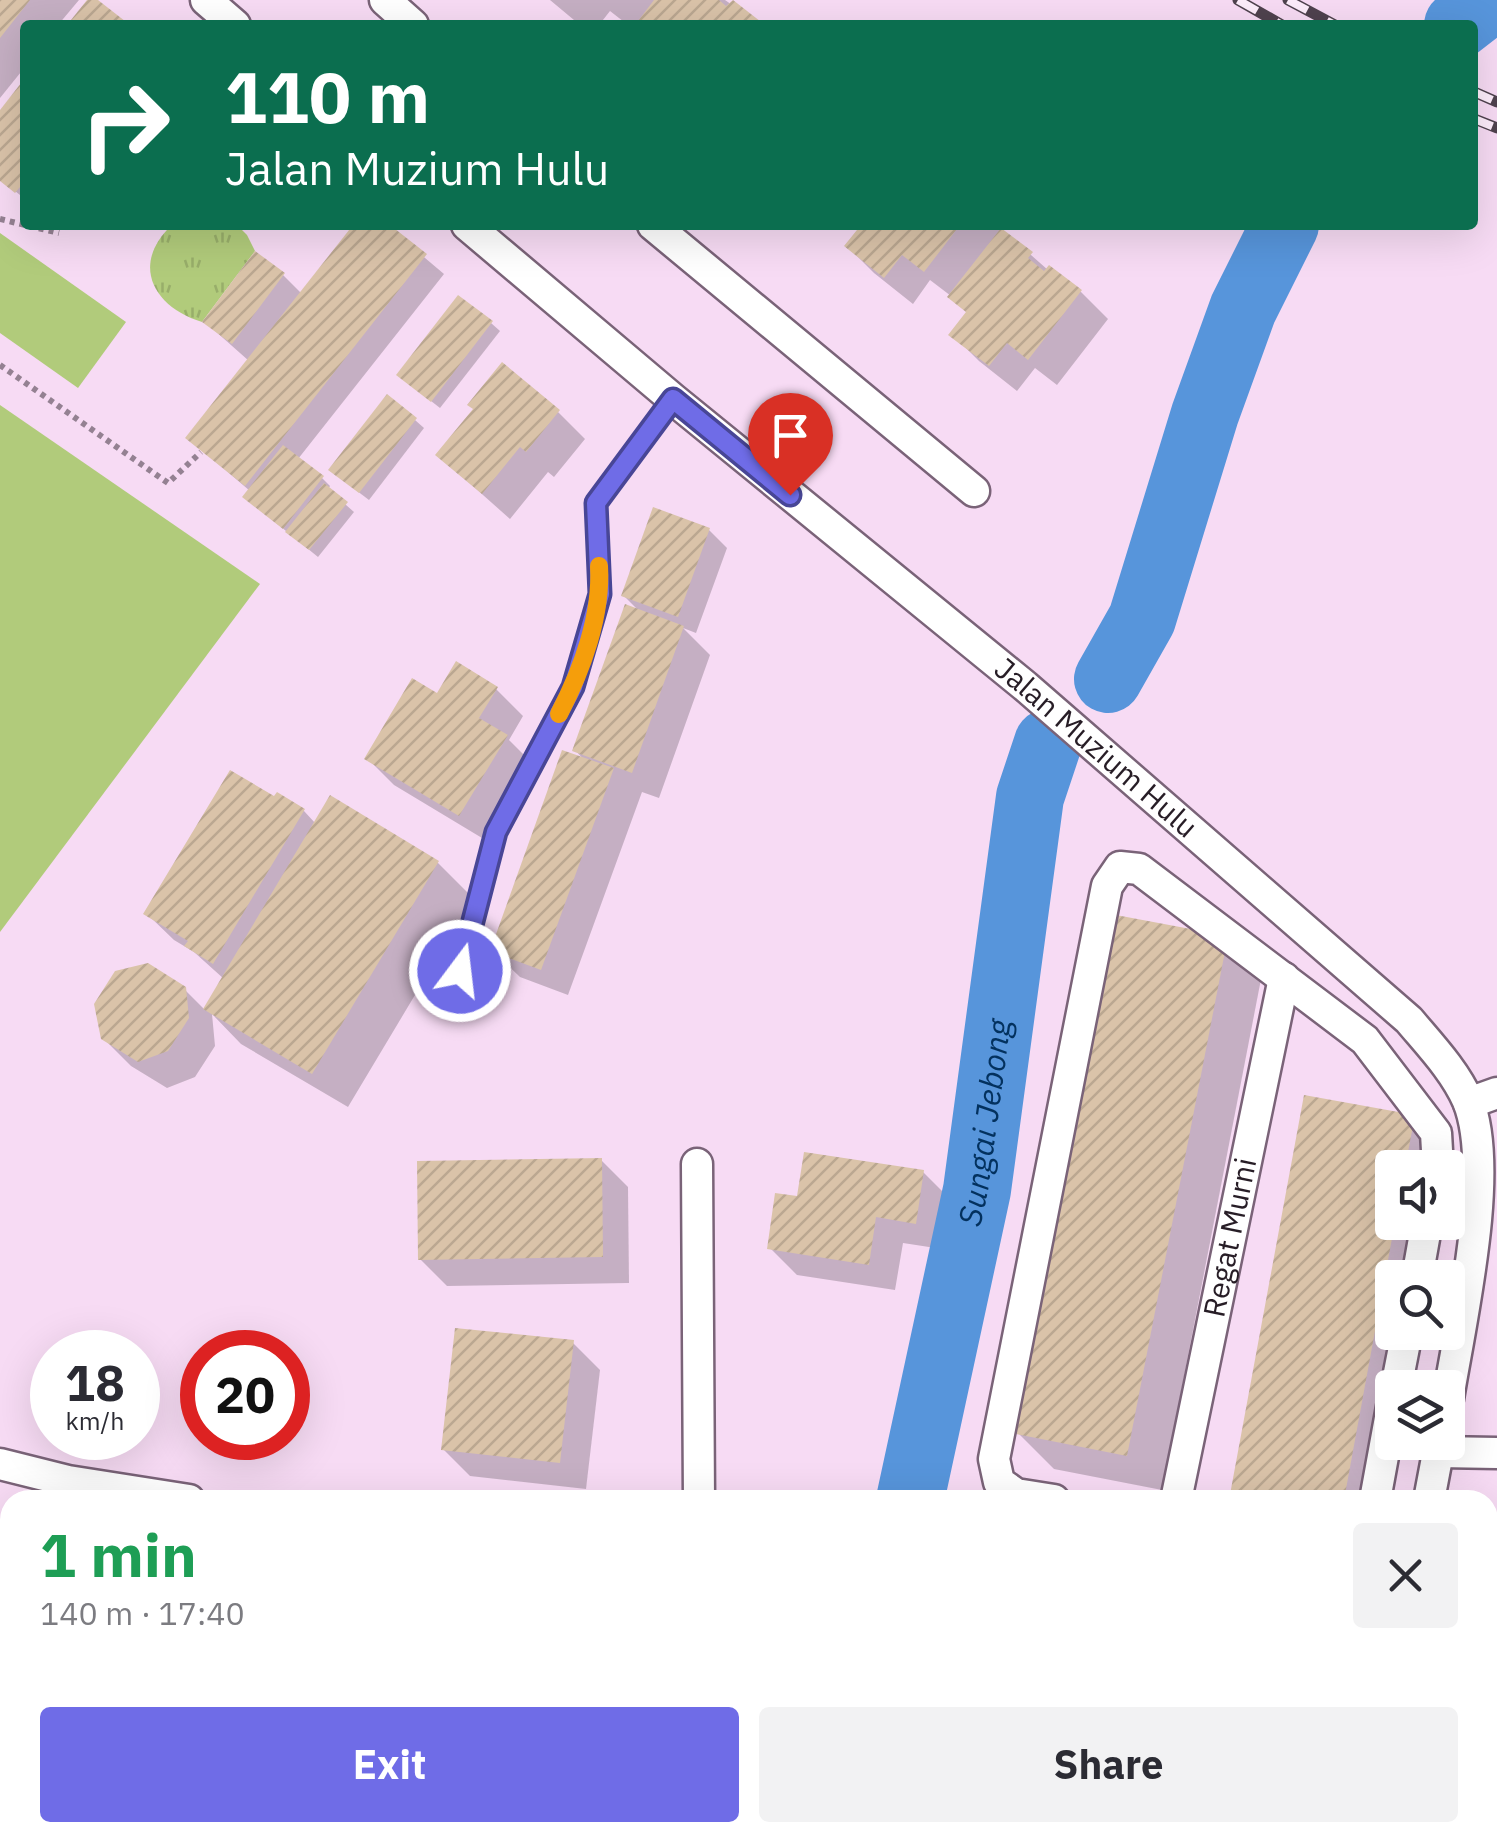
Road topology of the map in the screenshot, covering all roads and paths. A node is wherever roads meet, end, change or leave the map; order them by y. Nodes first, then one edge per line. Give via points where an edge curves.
1 (206, 0) edge
2 (385, 0) edge
3 (229, 20) edge
4 (407, 20) edge
5 (46, 230) edge
6 (473, 230) edge
7 (659, 230) edge
8 (59, 233) dead end
9 (0, 365) edge
10 (673, 399) junction
11 (201, 452) dead end
12 (974, 491) dead end
13 (460, 971) dead end
14 (1284, 978) junction
15 (1483, 1098) edge
16 (1437, 1150) edge
17 (698, 1164) dead end
18 (1453, 1370) edge
19 (1465, 1450) edge
20 (1497, 1453) edge
21 (1382, 1460) edge
22 (1437, 1460) edge
23 (0, 1464) edge
24 (125, 1490) edge
25 (699, 1490) edge
26 (1010, 1490) edge
27 (1178, 1490) edge
28 (1377, 1490) edge
29 (1431, 1490) edge

1 - 3 street
2 - 4 street
5 - 8 path
6 - 10 street, Jalan Muzium Hulu
7 - 12 street
9 - 11 path via 168,483
10 - 13 lane via 596,503 600,594 573,687 496,832
10 - 15 street, Jalan Muzium Hulu via 1025,686 1410,1020
14 - 16 street via 1374,1050 1436,1133
14 - 26 street via 1138,868 1120,867 1107,886 994,1459 999,1482
14 - 27 street, Regat Murni
15 - 18 street, Jalan Muzium Hulu via 1473,1246
17 - 25 street
19 - 20 street
21 - 28 street
22 - 29 street
23 - 24 street

